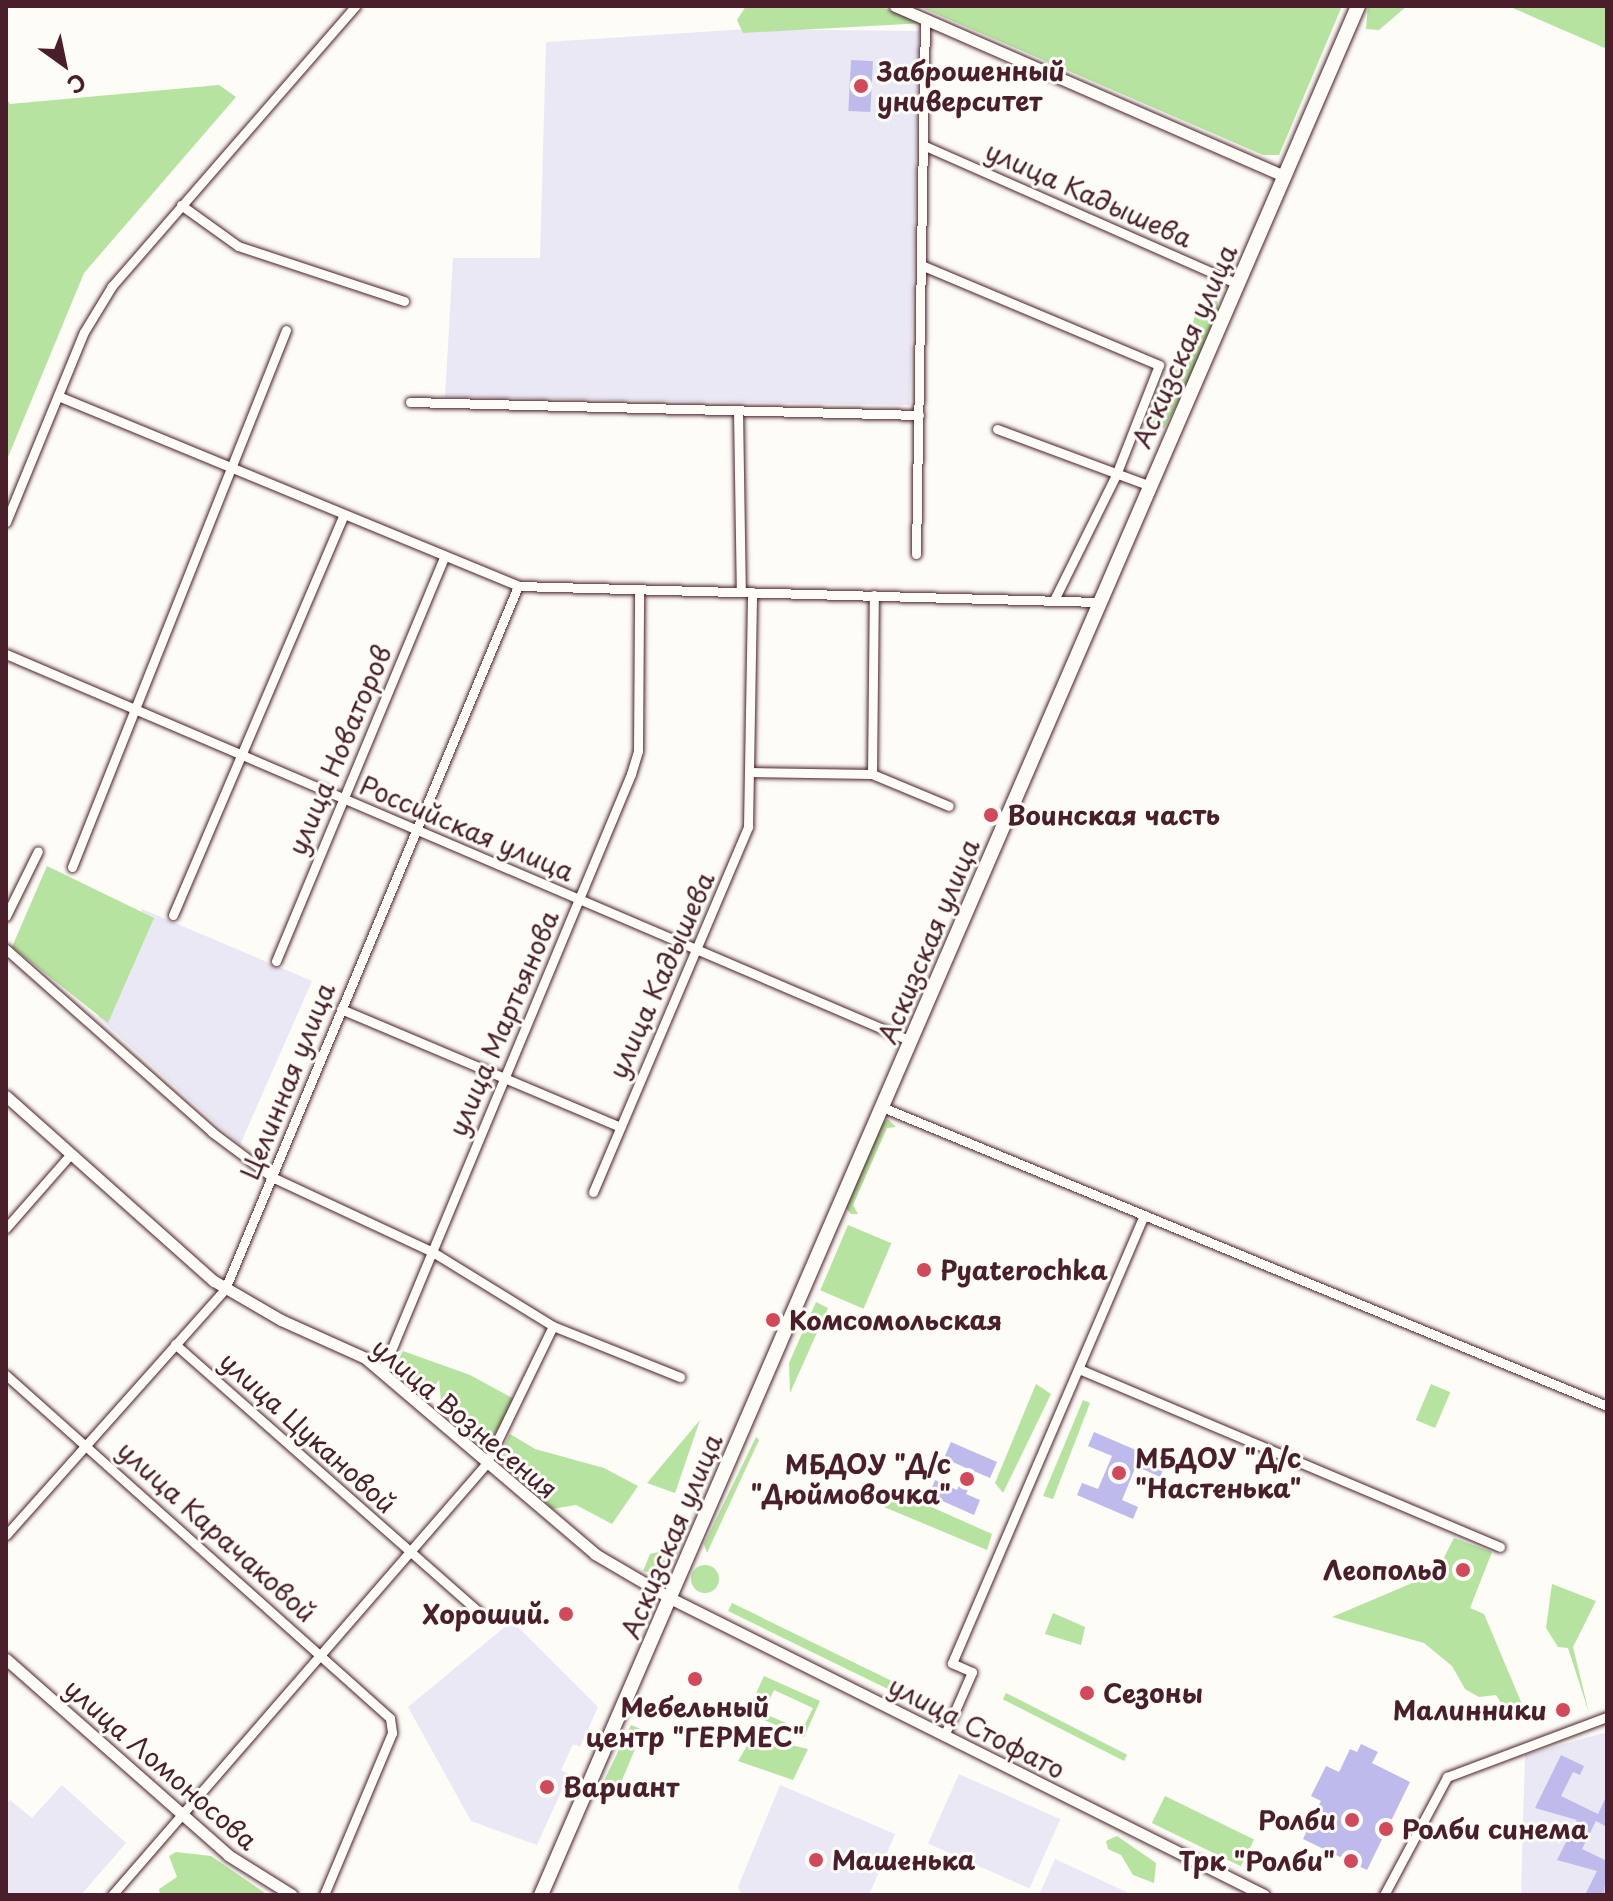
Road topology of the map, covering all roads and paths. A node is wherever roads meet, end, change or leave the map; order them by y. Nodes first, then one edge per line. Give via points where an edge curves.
1 (355, 6) edge
2 (895, 6) edge
3 (1358, 6) edge
4 (925, 19) junction
5 (923, 145) junction
6 (1284, 176) junction
7 (181, 205) junction
8 (921, 265) junction
9 (1238, 284) junction
10 (404, 301) dead end
11 (286, 330) dead end
12 (58, 396) junction
13 (410, 402) dead end
14 (738, 410) junction
15 (919, 415) junction
16 (997, 429) dead end
17 (236, 468) junction
18 (1116, 475) junction
19 (1150, 486) junction
20 (344, 515) junction
21 (6, 522) edge
22 (916, 554) dead end
23 (445, 556) junction
24 (518, 586) junction
25 (639, 589) junction
26 (746, 592) junction
27 (874, 595) junction
28 (1054, 600) junction
29 (1099, 602) junction
30 (6, 654) edge
31 (138, 713) junction
32 (240, 756) junction
33 (749, 772) junction
34 (872, 774) junction
35 (341, 799) junction
36 (949, 806) dead end
37 (415, 831) junction
38 (38, 851) dead end
39 (72, 867) dead end
40 (579, 899) junction
41 (173, 915) dead end
42 (6, 916) edge
43 (695, 947) junction
44 (6, 949) edge
45 (276, 961) dead end
46 (341, 1009) junction
47 (911, 1041) junction
48 (504, 1078) junction
49 (6, 1096) edge
50 (882, 1107) junction
51 (620, 1127) junction
52 (70, 1155) junction
53 (272, 1177) junction
54 (593, 1192) dead end
55 (1143, 1218) junction
56 (6, 1228) edge
57 (431, 1251) junction
58 (225, 1289) junction
59 (553, 1326) junction
60 (175, 1344) junction
61 (1079, 1369) junction
62 (382, 1372) junction
63 (6, 1375) edge
64 (680, 1377) dead end
65 (1607, 1406) edge
66 (86, 1445) junction
67 (486, 1464) junction
68 (6, 1535) edge
69 (1500, 1547) dead end
70 (411, 1553) junction
71 (670, 1598) junction
72 (479, 1612) dead end
73 (321, 1654) junction
74 (6, 1659) edge
75 (1607, 1717) edge
76 (944, 1736) junction
77 (180, 1811) junction
78 (112, 1895) edge
79 (292, 1895) edge
80 (324, 1895) edge
81 (541, 1895) edge
82 (1264, 1895) edge
83 (1384, 1895) edge

1 - 7 street
2 - 4 street
3 - 6 main road, Аскизская улица
4 - 5 street
4 - 6 street
5 - 8 street
5 - 9 street, улица Кадышева
6 - 9 main road, Аскизская улица
7 - 10 street via 238,246
7 - 12 street via 112,286 84,332
8 - 15 street
8 - 18 street via 1159,365
9 - 19 main road, Аскизская улица
11 - 17 street
12 - 17 street
12 - 21 street
13 - 14 street
14 - 15 street
14 - 26 street
15 - 22 street
16 - 18 street
17 - 20 street
17 - 31 street
18 - 19 street
18 - 28 street
19 - 29 main road, Аскизская улица
20 - 23 street
20 - 32 street
23 - 24 street
23 - 35 street, улица Новаторов
24 - 25 street
24 - 37 street, Целинная улица
25 - 26 street
25 - 40 street, улица Мартьянова via 638,751
26 - 27 street
26 - 33 street, улица Кадышева
27 - 28 street
27 - 34 street
28 - 29 street
29 - 47 main road, Аскизская улица
30 - 31 street, Российская улица
31 - 32 street, Российская улица
31 - 39 street
32 - 35 street, Российская улица
32 - 41 street
33 - 34 street
33 - 43 street, улица Кадышева via 748,827
34 - 36 street
35 - 37 street, Российская улица
35 - 45 street, улица Новаторов
37 - 40 street, Российская улица
37 - 46 street, Целинная улица
38 - 42 street
40 - 43 street, Российская улица
40 - 48 street, улица Мартьянова
43 - 47 street, Российская улица
43 - 51 street, улица Кадышева
44 - 53 street via 212,1132
46 - 48 street
46 - 53 street, Целинная улица
47 - 50 main road, Аскизская улица
48 - 51 street
48 - 57 street, улица Мартьянова
49 - 52 street, улица Вознесения
50 - 55 street
50 - 71 main road, Аскизская улица
51 - 54 street, улица Кадышева
52 - 56 street
52 - 58 street, улица Вознесения
53 - 57 street
53 - 58 street, Целинная улица
55 - 61 street
55 - 65 street
57 - 59 street
57 - 62 street, улица Мартьянова
58 - 60 street, Целинная улица
58 - 62 street, улица Вознесения via 365,1358
59 - 64 street
59 - 67 street
60 - 66 street, Целинная улица
60 - 70 street, улица Цукановой
61 - 69 street
61 - 76 street via 952,1663 972,1672
62 - 67 street, улица Вознесения
63 - 66 street, улица Карачаковой
66 - 68 street, Целинная улица
66 - 73 street, улица Карачаковой
67 - 70 street
67 - 71 street, улица Вознесения via 583,1545
70 - 72 street, улица Цукановой
70 - 73 street
71 - 76 street, улица Стофато
71 - 81 main road, Аскизская улица
73 - 77 street
73 - 80 street, улица Карачаковой via 394,1725
74 - 77 street, улица Ломоносова
75 - 83 street via 1447,1777
76 - 82 street, улица Стофато
77 - 78 street
77 - 79 street, улица Ломоносова via 228,1855

